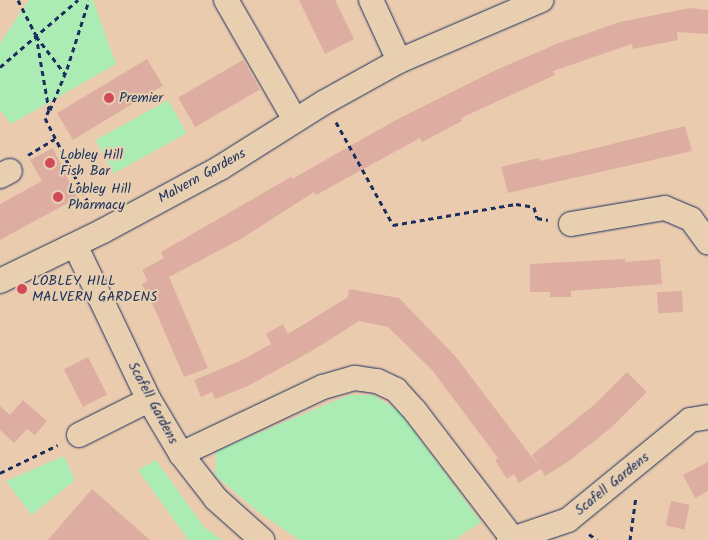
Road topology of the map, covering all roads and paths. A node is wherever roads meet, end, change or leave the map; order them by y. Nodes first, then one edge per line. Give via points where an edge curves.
1 (18, 0) edge
2 (78, 0) edge
3 (89, 0) edge
4 (226, 0) edge
5 (371, 0) edge
6 (541, 0) edge
7 (36, 36) junction
8 (399, 61) junction
9 (0, 67) edge
10 (65, 74) junction
11 (325, 102) junction
12 (49, 110) junction
13 (295, 120) junction
14 (55, 139) junction
15 (5, 174) edge
16 (571, 224) joint
17 (103, 231) junction
18 (708, 242) edge
19 (75, 245) junction
20 (1, 278) edge
21 (148, 400) junction
22 (708, 417) edge
23 (79, 435) joint
24 (181, 454) junction
25 (0, 473) edge
26 (511, 539) edge
27 (262, 540) edge

1 - 7 path
2 - 7 path
3 - 10 path
4 - 13 street
5 - 8 street
6 - 8 street, Malvern Gardens
7 - 9 path
7 - 10 path
7 - 12 path
8 - 11 street, Malvern Gardens
10 - 12 path
11 - 13 street, Malvern Gardens
11 - 16 path via 393,225 516,204 534,207 537,218
12 - 14 path via 45,118
13 - 17 street, Malvern Gardens via 220,168
14 - 15 path
14 - 17 path
16 - 18 street via 664,208 691,219
17 - 19 street, Malvern Gardens
19 - 20 street, Malvern Gardens
19 - 21 street, Scafell Gardens
21 - 23 street
21 - 24 street, Scafell Gardens
22 - 26 street, Scafell Gardens via 690,420 568,520
23 - 25 path
24 - 26 street via 322,387 355,378 377,381 396,390 415,411
24 - 27 street, Scafell Gardens via 216,499

